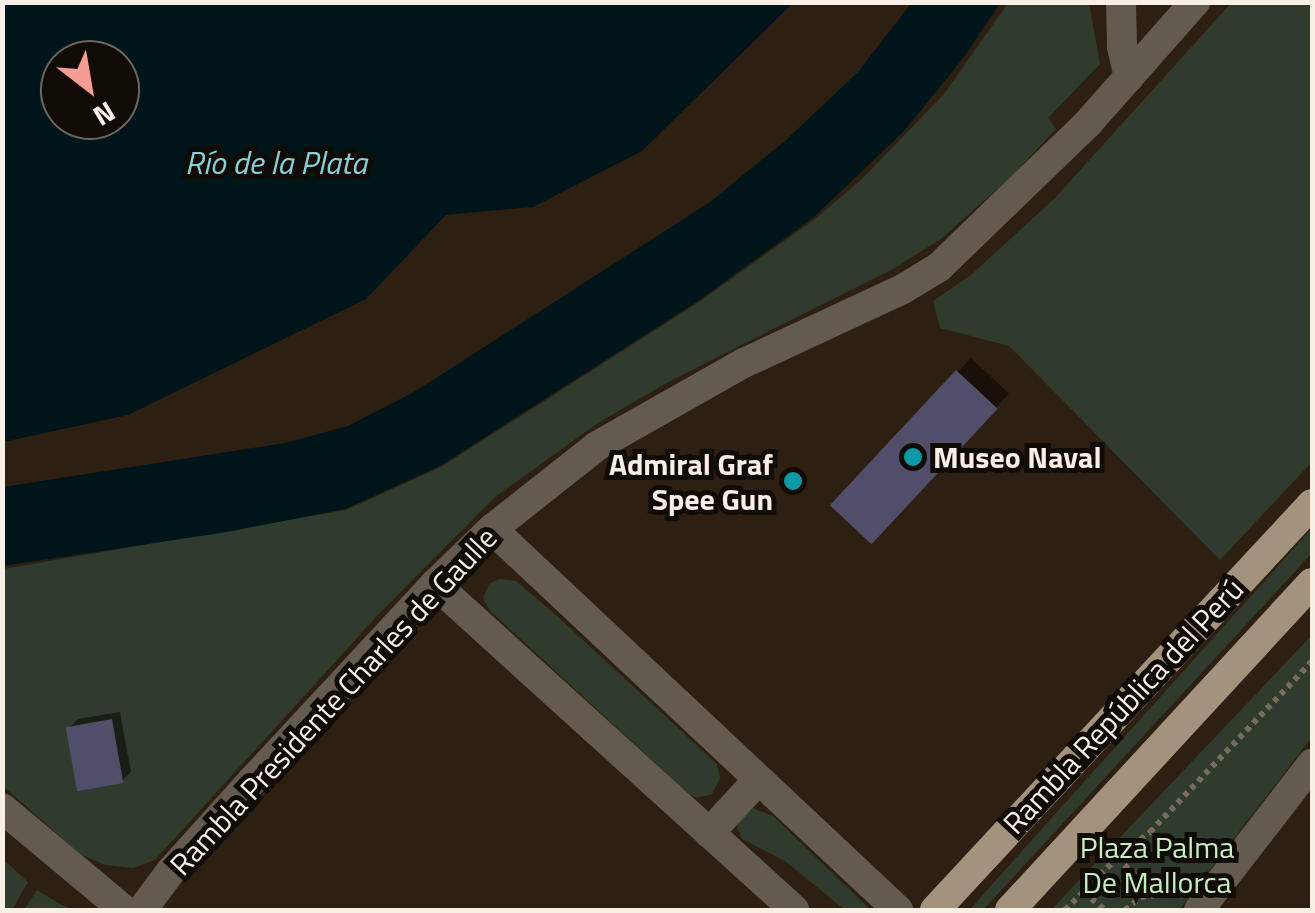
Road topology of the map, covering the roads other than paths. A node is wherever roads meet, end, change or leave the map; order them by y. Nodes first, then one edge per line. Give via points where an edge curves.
1 (1121, 2) edge
2 (1195, 2) edge
3 (1129, 78) junction
4 (1312, 504) edge
5 (492, 529) junction
6 (1312, 583) edge
7 (436, 584) junction
8 (1312, 764) edge
9 (758, 780) junction
10 (2, 808) edge
11 (709, 833) junction
12 (1202, 907) edge
13 (124, 910) edge
14 (142, 910) edge
15 (794, 910) edge
16 (898, 910) edge
17 (935, 910) edge
18 (1010, 910) edge

1 - 3 street
2 - 3 street, Rambla Presidente Charles de Gaulle
3 - 5 street, Rambla Presidente Charles de Gaulle via 939,267 744,363 612,438
4 - 17 main road, Rambla República del Perú
5 - 7 street, Rambla Presidente Charles de Gaulle
5 - 9 street
6 - 18 main road, Rambla República del Perú
7 - 11 street
7 - 14 street, Rambla Presidente Charles de Gaulle
8 - 12 street
9 - 11 street
9 - 16 street
10 - 13 street
11 - 15 street

